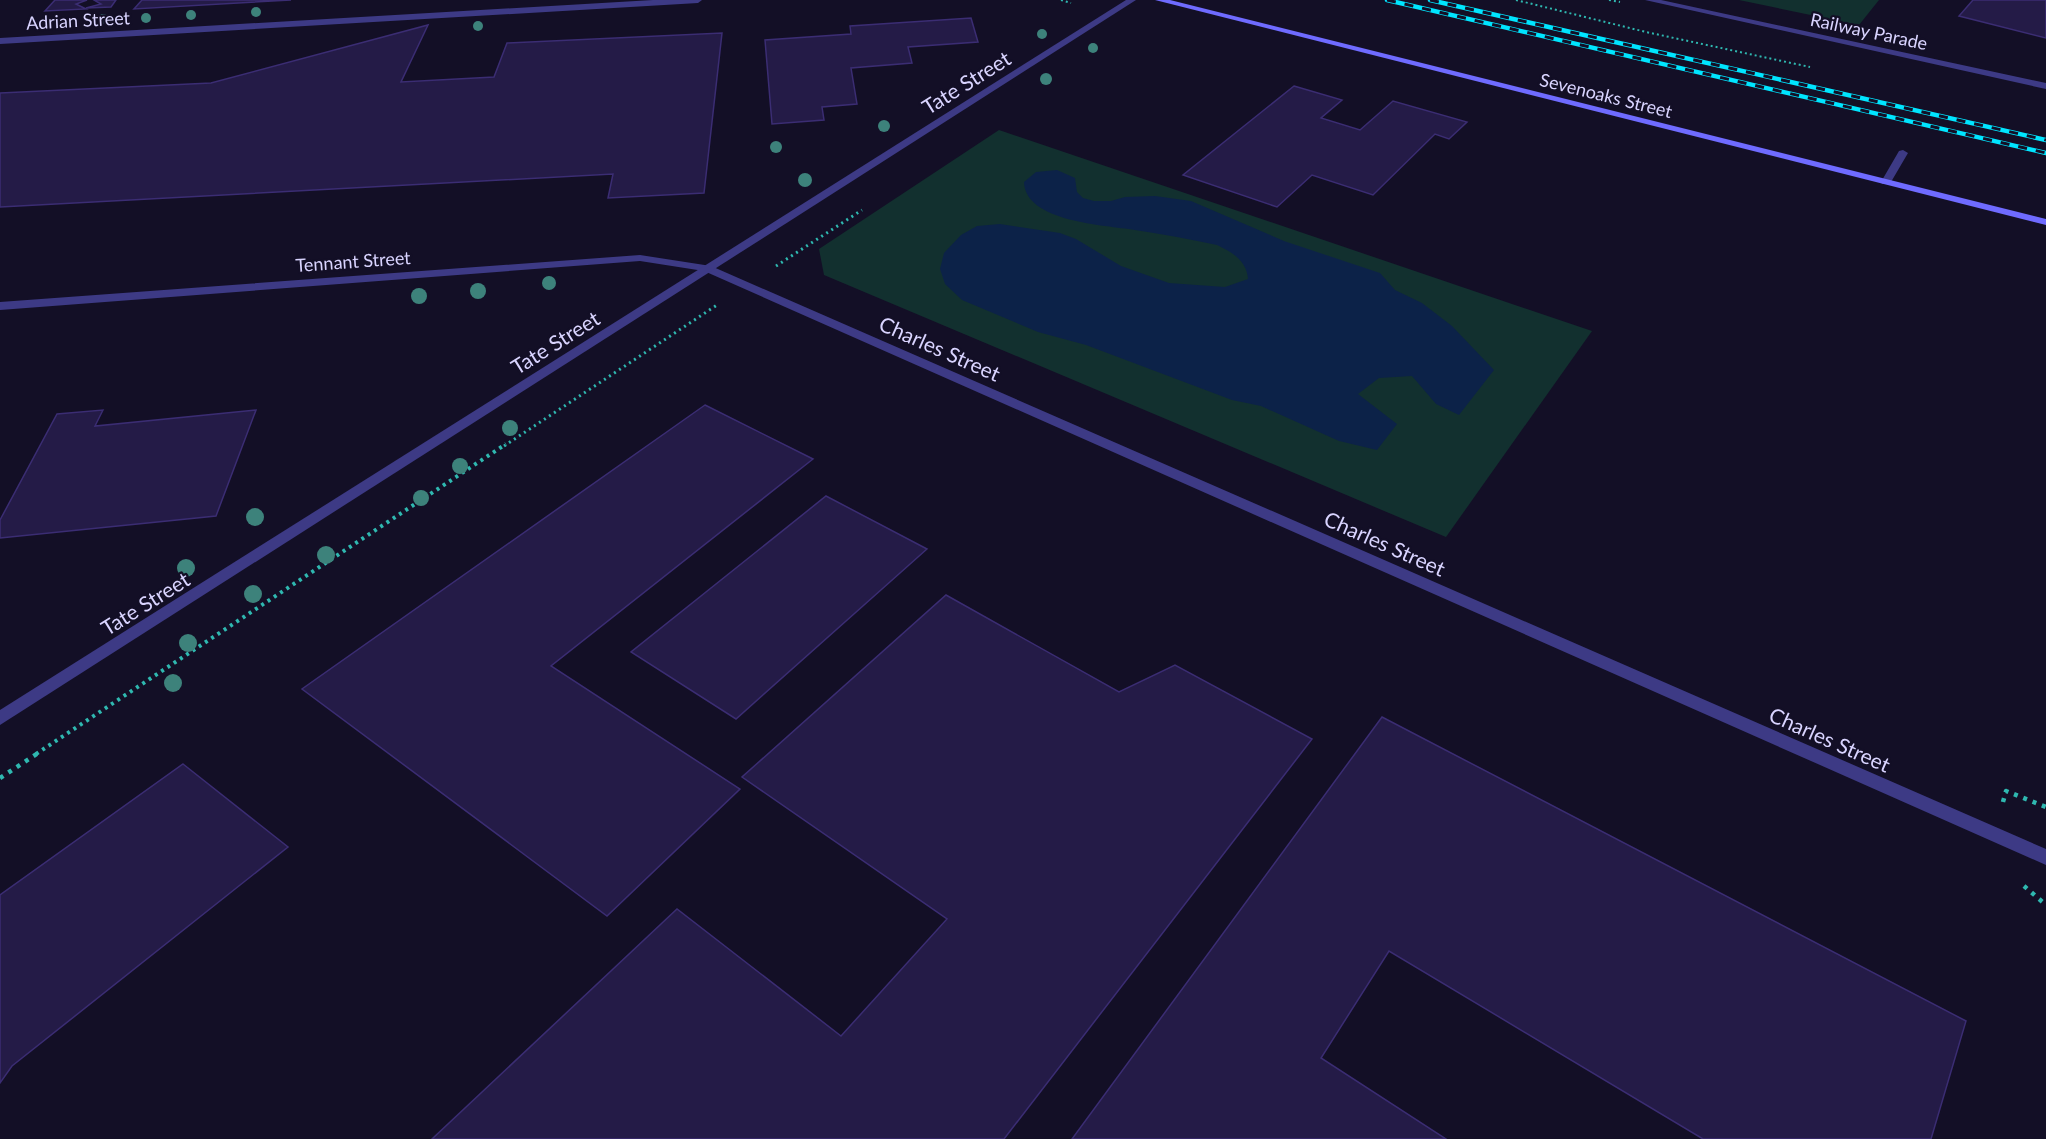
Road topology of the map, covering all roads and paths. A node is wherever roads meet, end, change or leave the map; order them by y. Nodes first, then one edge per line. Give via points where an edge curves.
1 (698, 0) edge
2 (1132, 0) edge
3 (1159, 0) edge
4 (1649, 0) edge
5 (0, 41) edge
6 (2046, 86) edge
7 (1903, 153) dead end
8 (1886, 182) junction
9 (866, 207) dead end
10 (2046, 222) edge
11 (707, 268) junction
12 (747, 285) junction
13 (0, 306) edge
14 (0, 718) edge
15 (0, 778) edge
16 (2046, 857) edge

1 - 5 street, Adrian Street
2 - 11 street, Tate Street
3 - 8 main road, Sevenoaks Street
4 - 6 street, Railway Parade
7 - 8 street
8 - 10 main road, Sevenoaks Street
9 - 12 path
11 - 12 street, Charles Street
11 - 13 street, Tennant Street via 640,258
11 - 14 street, Tate Street
12 - 15 path
12 - 16 street, Charles Street

